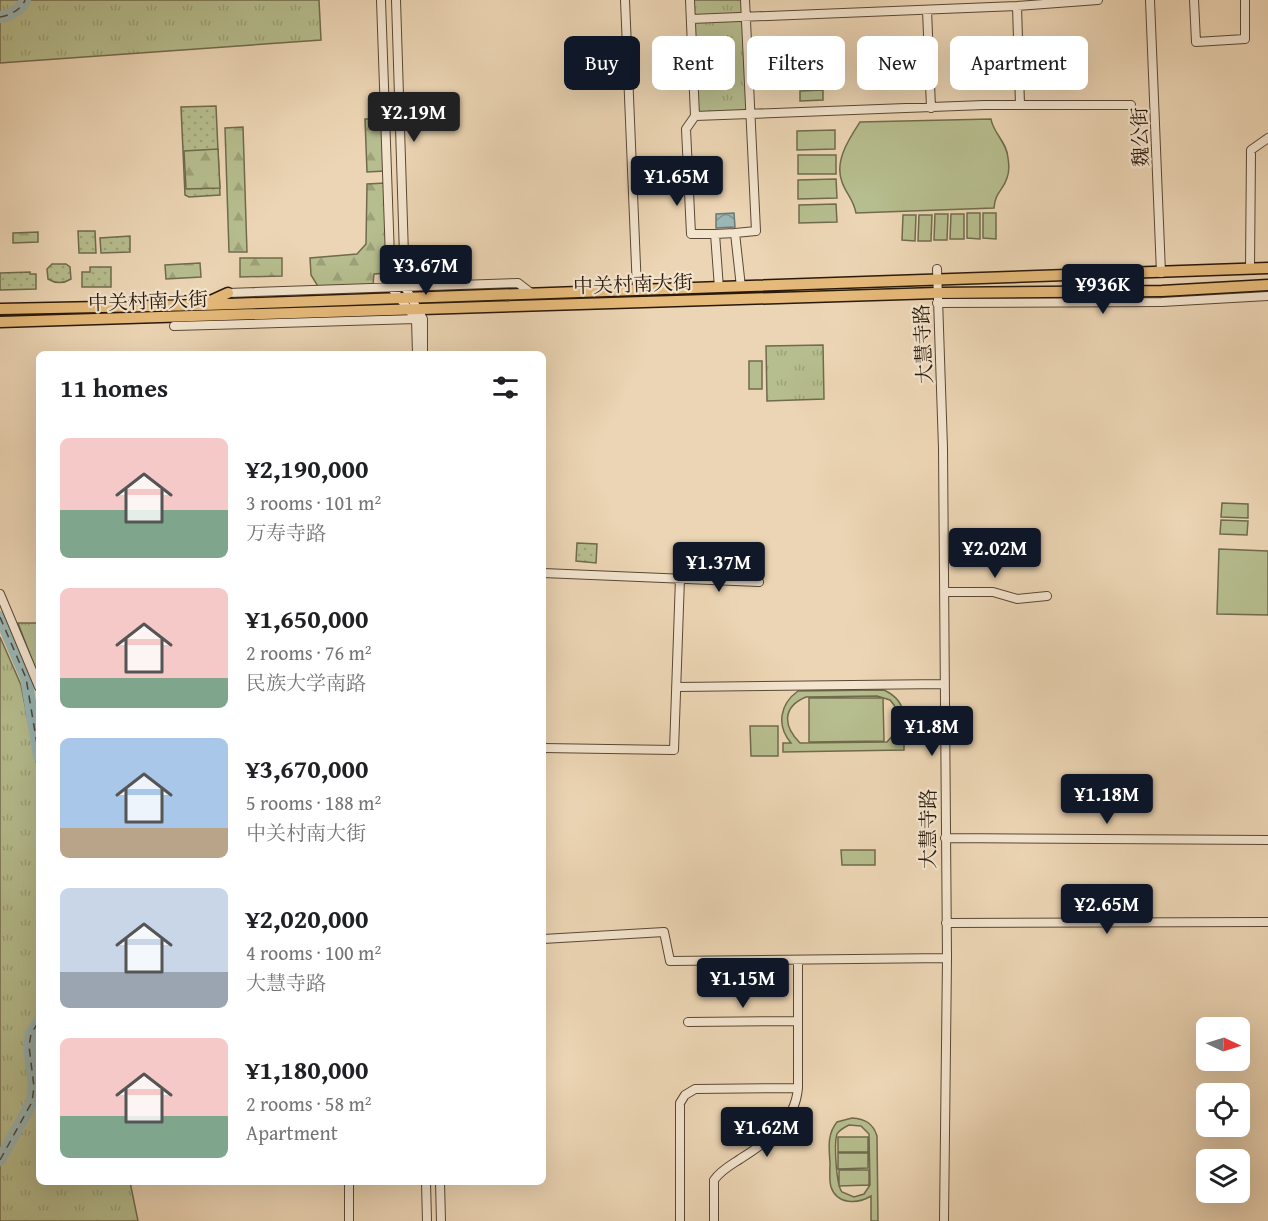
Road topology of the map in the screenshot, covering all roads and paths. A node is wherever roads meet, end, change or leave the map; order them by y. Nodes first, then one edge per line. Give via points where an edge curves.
1 (381, 0) edge
2 (396, 0) edge
3 (625, 0) edge
4 (690, 0) edge
5 (745, 0) edge
6 (1098, 0) edge
7 (1150, 0) edge
8 (1194, 0) edge
9 (1245, 0) edge
10 (1063, 1) edge
11 (1017, 6) junction
12 (927, 9) junction
13 (746, 16) junction
14 (691, 19) junction
15 (1020, 105) junction
16 (1131, 105) dead end
17 (931, 108) junction
18 (751, 114) junction
19 (695, 116) junction
20 (1268, 138) edge
21 (735, 233) junction
22 (715, 234) junction
23 (1268, 268) edge
24 (937, 269) dead end
25 (1250, 269) junction
26 (1161, 273) junction
27 (937, 281) junction
28 (1268, 285) edge
29 (391, 287) junction
30 (405, 287) junction
31 (741, 287) junction
32 (719, 288) junction
33 (637, 290) junction
34 (228, 293) joint
35 (531, 293) junction
36 (1268, 296) edge
37 (937, 298) junction
38 (202, 306) junction
39 (413, 308) junction
40 (0, 309) edge
41 (271, 315) junction
42 (152, 319) junction
43 (0, 322) edge
44 (255, 323) junction
45 (174, 326) joint
46 (417, 351) edge
47 (422, 351) edge
48 (546, 573) edge
49 (680, 578) junction
50 (759, 582) dead end
51 (944, 592) junction
52 (0, 594) edge
53 (1047, 596) dead end
54 (36, 680) edge
55 (944, 684) junction
56 (677, 687) junction
57 (546, 748) edge
58 (945, 838) junction
59 (1268, 840) edge
60 (1268, 922) edge
61 (946, 923) junction
62 (546, 939) edge
63 (947, 958) junction
64 (798, 960) junction
65 (798, 1021) junction
66 (688, 1022) dead end
67 (798, 1088) junction
68 (349, 1185) edge
69 (426, 1185) edge
70 (440, 1185) edge
71 (349, 1221) edge
72 (427, 1221) edge
73 (441, 1221) edge
74 (681, 1221) edge
75 (714, 1221) edge
76 (944, 1221) edge

1 - 29 street
2 - 30 street
3 - 33 street
4 - 14 street
5 - 13 street
6 - 10 street
7 - 26 street, 魏公街
8 - 9 street via 1196,42 1245,39
10 - 11 street
11 - 12 street
11 - 15 street
12 - 13 street
12 - 17 street
13 - 14 street
13 - 18 street
14 - 19 street
15 - 16 street
15 - 17 street
17 - 18 street
18 - 19 street
18 - 21 street via 756,231
19 - 22 street via 686,129 691,234
20 - 25 street via 1251,150
21 - 22 street
21 - 31 street
22 - 32 street
23 - 25 main road, 中关村南大街
24 - 27 street, 大慧寺路
25 - 26 main road, 中关村南大街
26 - 27 main road, 中关村南大街
27 - 31 main road, 中关村南大街
27 - 37 street, 大慧寺路
28 - 37 main road, 中关村南大街
29 - 30 street, 中关村南大街
29 - 34 street, 中关村南大街
29 - 39 street
30 - 35 street, 中关村南大街 via 518,283
30 - 39 street
31 - 32 main road, 中关村南大街
32 - 33 main road, 中关村南大街
33 - 35 main road, 中关村南大街
34 - 38 main road
35 - 39 main road, 中关村南大街
36 - 37 street, 中关村南大街 via 1162,302
37 - 39 main road, 中关村南大街
37 - 51 street, 大慧寺路
38 - 39 main road, 中关村南大街
38 - 40 main road, 中关村南大街
39 - 41 main road, 中关村南大街
39 - 44 street, 中关村南大街
39 - 46 street
39 - 47 street
41 - 42 main road, 中关村南大街
41 - 44 main road
42 - 43 main road, 中关村南大街
42 - 45 main road
44 - 45 street, 中关村南大街
48 - 49 street
49 - 50 street
49 - 56 street
51 - 53 street via 993,592 1017,599
51 - 55 street, 大慧寺路
52 - 54 street
55 - 56 street
55 - 58 street, 大慧寺路
56 - 57 street via 675,750
58 - 59 street
58 - 61 street, 大慧寺路
60 - 61 street
61 - 63 street, 大慧寺路
62 - 64 street via 664,932 670,960
63 - 64 street
63 - 76 street, 大慧寺路
64 - 65 street
65 - 66 street
65 - 67 street
67 - 74 street via 695,1089 685,1095 680,1103
67 - 75 street via 796,1102 774,1136 721,1171 714,1180
68 - 71 street
69 - 72 street
70 - 73 street

